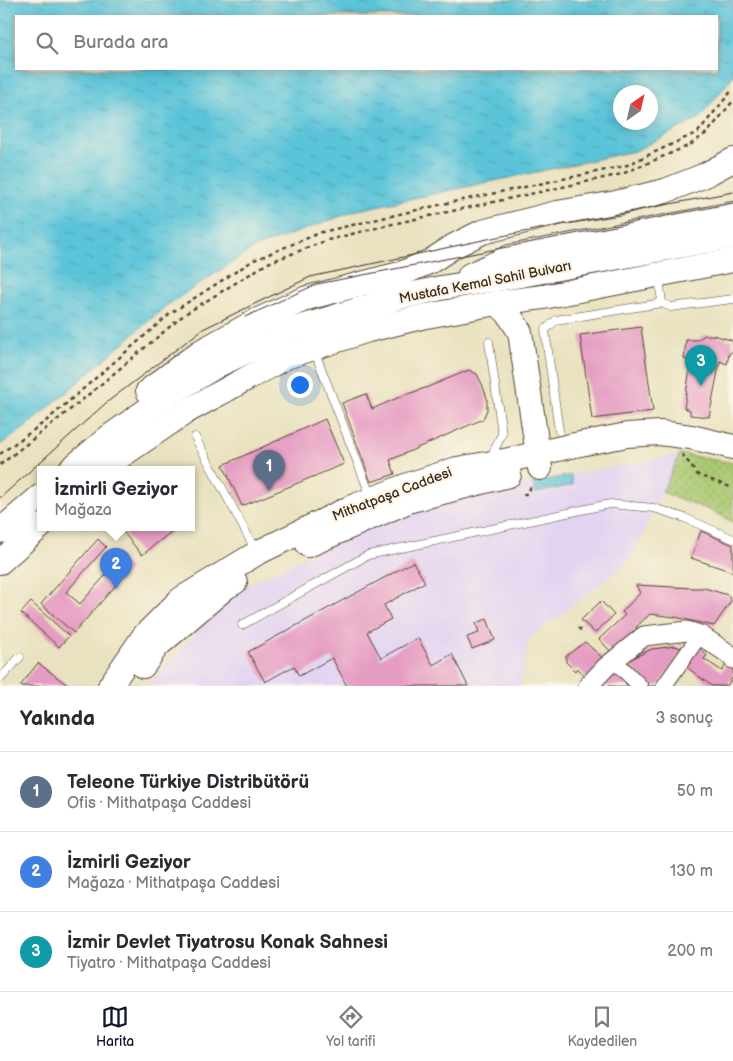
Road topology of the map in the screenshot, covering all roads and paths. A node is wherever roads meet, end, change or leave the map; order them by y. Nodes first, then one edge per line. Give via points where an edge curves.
1 (733, 89) edge
2 (733, 101) edge
3 (733, 160) edge
4 (733, 214) edge
5 (733, 236) edge
6 (733, 260) edge
7 (659, 275) junction
8 (441, 288) junction
9 (543, 297) junction
10 (733, 299) edge
11 (497, 303) junction
12 (662, 303) junction
13 (520, 332) junction
14 (488, 342) dead end
15 (313, 348) junction
16 (559, 431) dead end
17 (109, 437) junction
18 (195, 437) dead end
19 (733, 447) edge
20 (679, 451) dead end
21 (0, 454) edge
22 (733, 454) edge
23 (486, 464) junction
24 (0, 465) edge
25 (75, 466) edge
26 (108, 466) edge
27 (536, 467) junction
28 (733, 488) edge
29 (523, 495) dead end
30 (37, 499) edge
31 (372, 499) junction
32 (37, 530) edge
33 (0, 531) edge
34 (733, 538) edge
35 (257, 552) junction
36 (0, 562) edge
37 (242, 625) dead end
38 (578, 628) dead end
39 (582, 632) dead end
40 (700, 635) junction
41 (20, 657) dead end
42 (733, 659) edge
43 (614, 660) junction
44 (0, 679) edge
45 (110, 686) edge
46 (129, 686) edge
47 (588, 686) edge
48 (640, 686) edge
49 (664, 686) edge

1 - 21 path via 698,132 625,166 322,232 254,260 171,313 46,421
2 - 24 path via 708,132 690,145 622,174 328,240 268,263 185,314
3 - 17 main road via 665,191 482,232 403,273 307,298 200,352 144,394
4 - 8 main road via 510,258
5 - 8 main road, Mustafa Kemal Sahil Bulvarı
6 - 7 main road, Mustafa Kemal Sahil Bulvarı
7 - 9 main road, Mustafa Kemal Sahil Bulvarı
7 - 12 lane
8 - 17 main road, Mustafa Kemal Sahil Bulvarı via 292,330 218,365 168,395
9 - 11 main road, Mustafa Kemal Sahil Bulvarı
9 - 13 main road
10 - 12 lane via 671,307
11 - 13 main road
11 - 15 main road, Mustafa Kemal Sahil Bulvarı via 368,330
12 - 16 lane via 556,320 545,330
13 - 27 main road
14 - 23 lane via 502,434
15 - 26 main road, Mustafa Kemal Sahil Bulvarı via 286,358 187,411
15 - 31 lane
17 - 25 main road, Mustafa Kemal Sahil Bulvarı
18 - 35 lane
19 - 27 main road, Mithatpaşa Caddesi via 660,433 627,436
20 - 28 path via 698,474
22 - 27 main road, Mithatpaşa Caddesi via 691,444 663,444
23 - 27 main road, Mithatpaşa Caddesi
23 - 31 main road, Mithatpaşa Caddesi via 457,469
27 - 29 path via 530,490
27 - 46 main road, Mithatpaşa Caddesi via 408,501 226,586 157,646
30 - 33 main road
31 - 35 main road, Mithatpaşa Caddesi
32 - 36 main road
34 - 37 lane via 654,508 610,504 368,555
35 - 45 main road, Mithatpaşa Caddesi via 181,598 144,636
38 - 39 path
40 - 42 street
40 - 43 street via 687,631 644,636
40 - 49 street
41 - 44 lane
43 - 47 street
43 - 48 street

